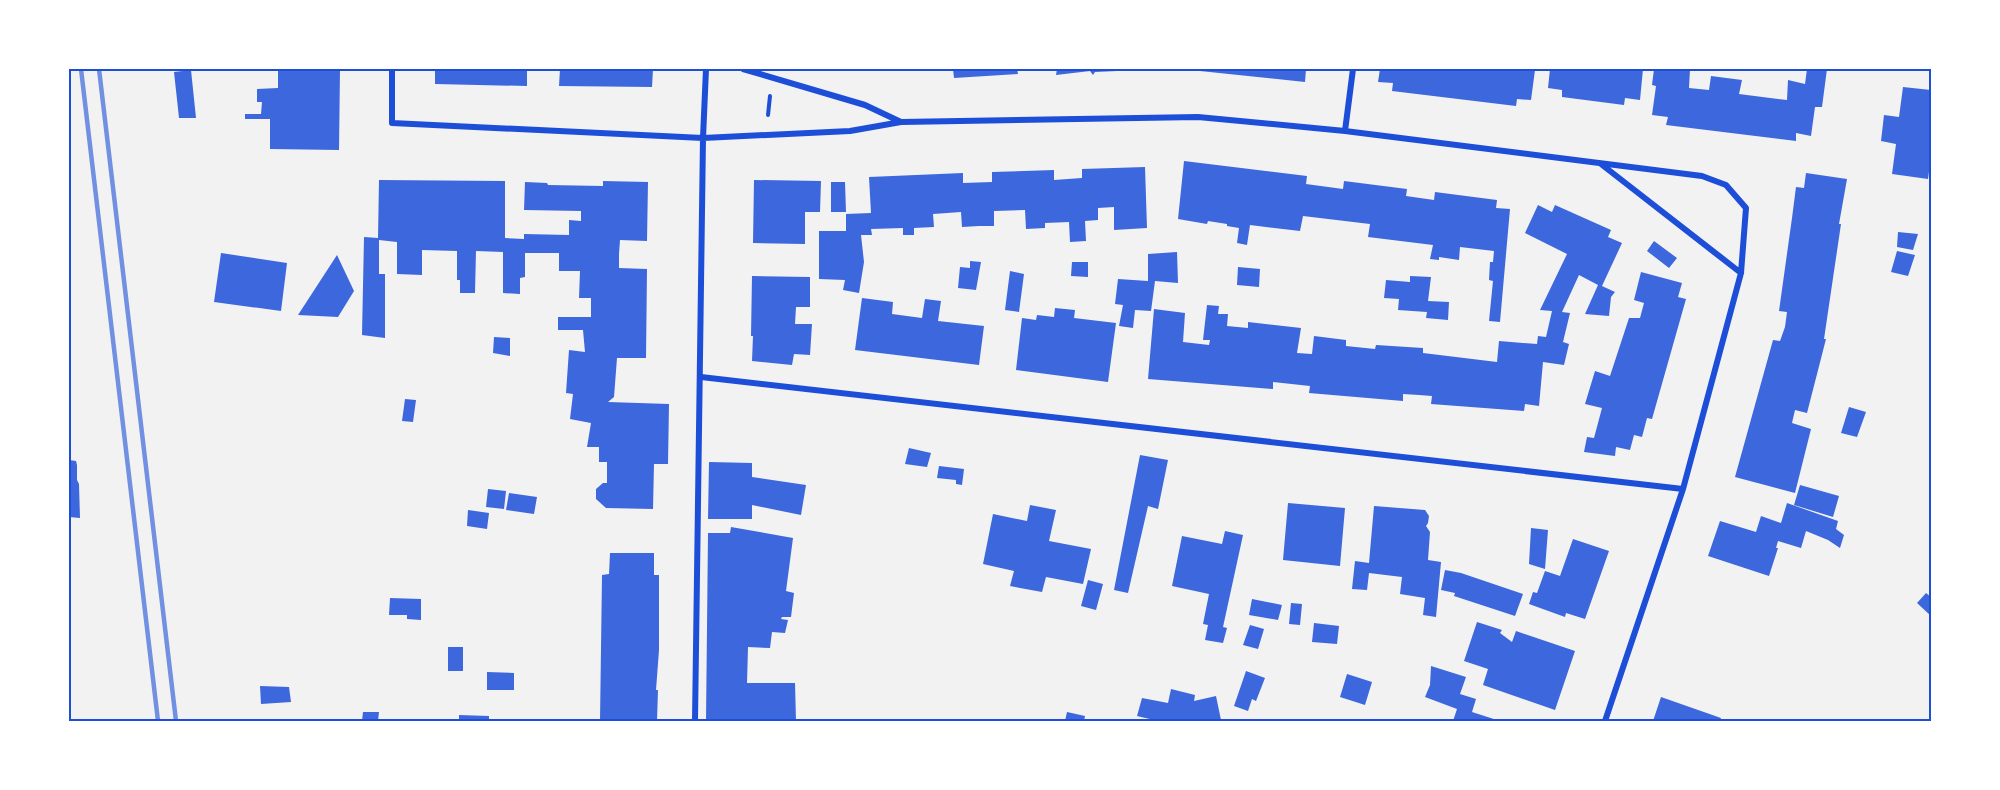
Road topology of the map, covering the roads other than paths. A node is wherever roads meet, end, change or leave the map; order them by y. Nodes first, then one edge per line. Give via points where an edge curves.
1 (392, 69) edge
2 (706, 69) edge
3 (743, 69) edge
4 (1353, 69) edge
5 (901, 122) junction
6 (1345, 131) junction
7 (703, 138) junction
8 (1600, 163) junction
9 (1741, 273) junction
10 (701, 377) junction
11 (1683, 489) junction
12 (695, 721) edge
13 (1605, 721) edge

1 - 7 street via 392,123
2 - 7 street
3 - 5 street via 865,105
4 - 6 street
5 - 6 street via 1198,117
5 - 7 street via 850,130
6 - 8 street
7 - 10 street
8 - 9 street
8 - 9 street via 1702,176 1726,185 1746,208
9 - 11 street
10 - 11 street
10 - 12 street
11 - 13 street

